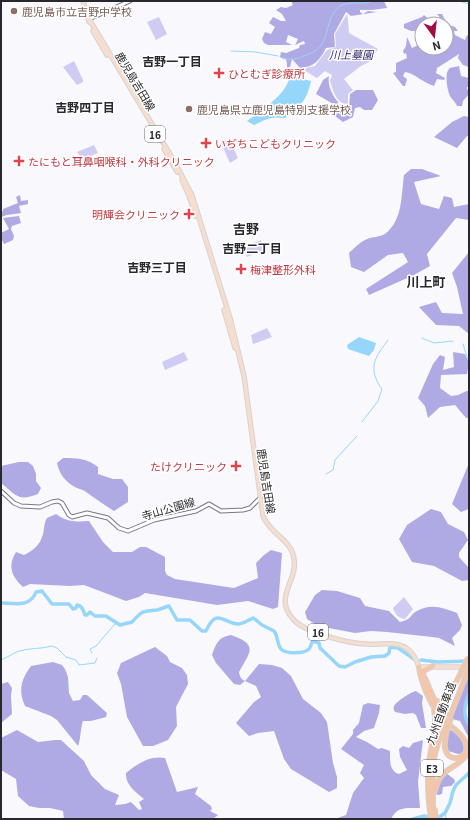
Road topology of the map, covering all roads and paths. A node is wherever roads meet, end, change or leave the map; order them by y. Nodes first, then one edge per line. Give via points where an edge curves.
1 (83, 1) edge
2 (130, 1) edge
3 (89, 19) junction
4 (1, 492) edge
5 (260, 499) junction
6 (469, 659) edge
7 (433, 666) junction
8 (419, 667) junction
9 (467, 669) edge
10 (424, 677) junction
11 (432, 694) junction
12 (433, 704) junction
13 (449, 716) junction
14 (445, 727) junction
15 (469, 742) edge
16 (469, 752) edge
17 (433, 812) junction
18 (431, 819) edge
19 (435, 819) edge

1 - 3 main road, 鹿児島吉田線 / 16
2 - 3 main road
3 - 5 main road, 鹿児島吉田線 / 16 via 192,195 236,340
4 - 5 main road, 寺山公園線 via 18,506 40,507 58,501 72,517 87,513 108,518 121,530 128,531 154,520 196,510 209,504 223,511 243,510 250,508
5 - 8 main road, 鹿児島吉田線 / 16 via 267,525 287,543 294,555 294,567 285,601 294,621 310,630 352,643 401,645 412,652
6 - 9 highway, bridge
7 - 8 main road
7 - 9 main road
7 - 10 highway via 425,670
8 - 10 highway
8 - 12 highway
9 - 11 highway via 445,702 437,701
9 - 13 highway, 九州自動車道 / E3
9 - 13 highway, 九州自動車道 / E3
10 - 11 highway
11 - 15 highway via 440,712
12 - 14 highway via 445,722 465,739 467,748 464,756 456,759 449,756 445,750
12 - 17 highway via 436,719 427,784
13 - 14 highway, 九州自動車道 / E3, bridge
14 - 17 highway, 九州自動車道 / E3 via 432,766 430,786
16 - 17 highway via 462,761 441,775 435,792
17 - 18 highway, 九州自動車道 / E3
17 - 19 highway

